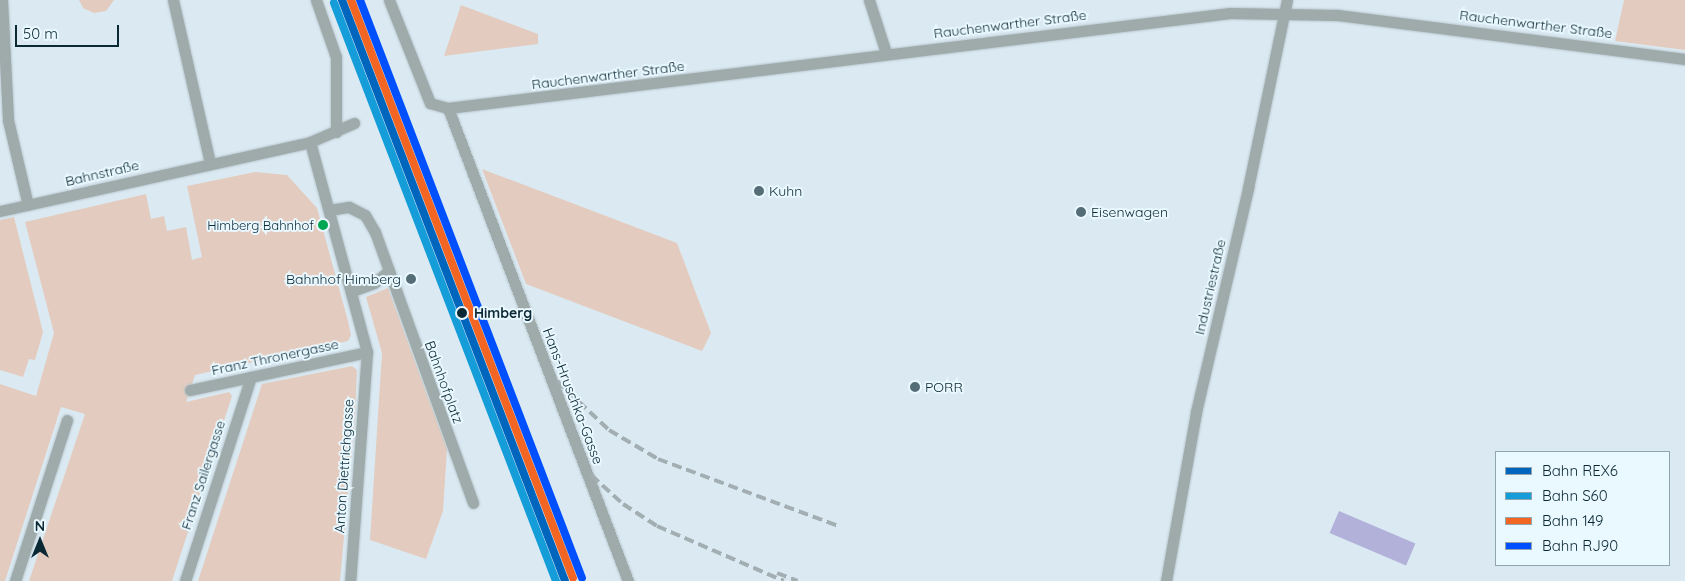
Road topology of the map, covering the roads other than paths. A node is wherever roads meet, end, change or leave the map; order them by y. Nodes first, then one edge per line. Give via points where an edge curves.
1 (2, 0) edge
2 (173, 0) edge
3 (316, 0) edge
4 (388, 0) edge
5 (869, 0) edge
6 (1287, 0) edge
7 (1284, 14) junction
8 (886, 54) junction
9 (1685, 59) edge
10 (448, 108) junction
11 (354, 123) dead end
12 (336, 132) junction
13 (310, 142) junction
14 (210, 163) junction
15 (28, 205) junction
16 (328, 210) junction
17 (0, 212) edge
18 (389, 272) junction
19 (352, 291) junction
20 (367, 352) junction
21 (251, 377) junction
22 (190, 390) dead end
23 (68, 420) dead end
24 (473, 503) dead end
25 (15, 581) edge
26 (184, 581) edge
27 (350, 581) edge
28 (628, 581) edge
29 (1166, 581) edge

1 - 15 street via 8,120
2 - 14 street
3 - 12 street via 336,57
4 - 10 street, Rauchenwarther Straße via 430,103
5 - 8 street
6 - 7 street, Industriestraße
7 - 8 street, Rauchenwarther Straße via 1230,13
7 - 9 street, Rauchenwarther Straße via 1337,15
7 - 29 street, Industriestraße via 1196,412
8 - 10 street, Rauchenwarther Straße
10 - 28 street, Hans-Hruschka-Gasse
11 - 12 street, Bahnstraße
12 - 13 street, Bahnstraße
13 - 14 street, Bahnstraße
13 - 16 street
14 - 15 street, Bahnstraße
15 - 17 street, Bahnstraße
16 - 18 street, Bahnhofplatz via 350,206 365,215 375,232
16 - 19 street
18 - 19 street via 374,283
18 - 24 street, Bahnhofplatz
19 - 20 street
20 - 21 street, Franz Thronergasse
20 - 27 street, Anton Diettrichgasse
21 - 22 street, Franz Thronergasse
21 - 26 street, Franz Sailergasse
23 - 25 street

